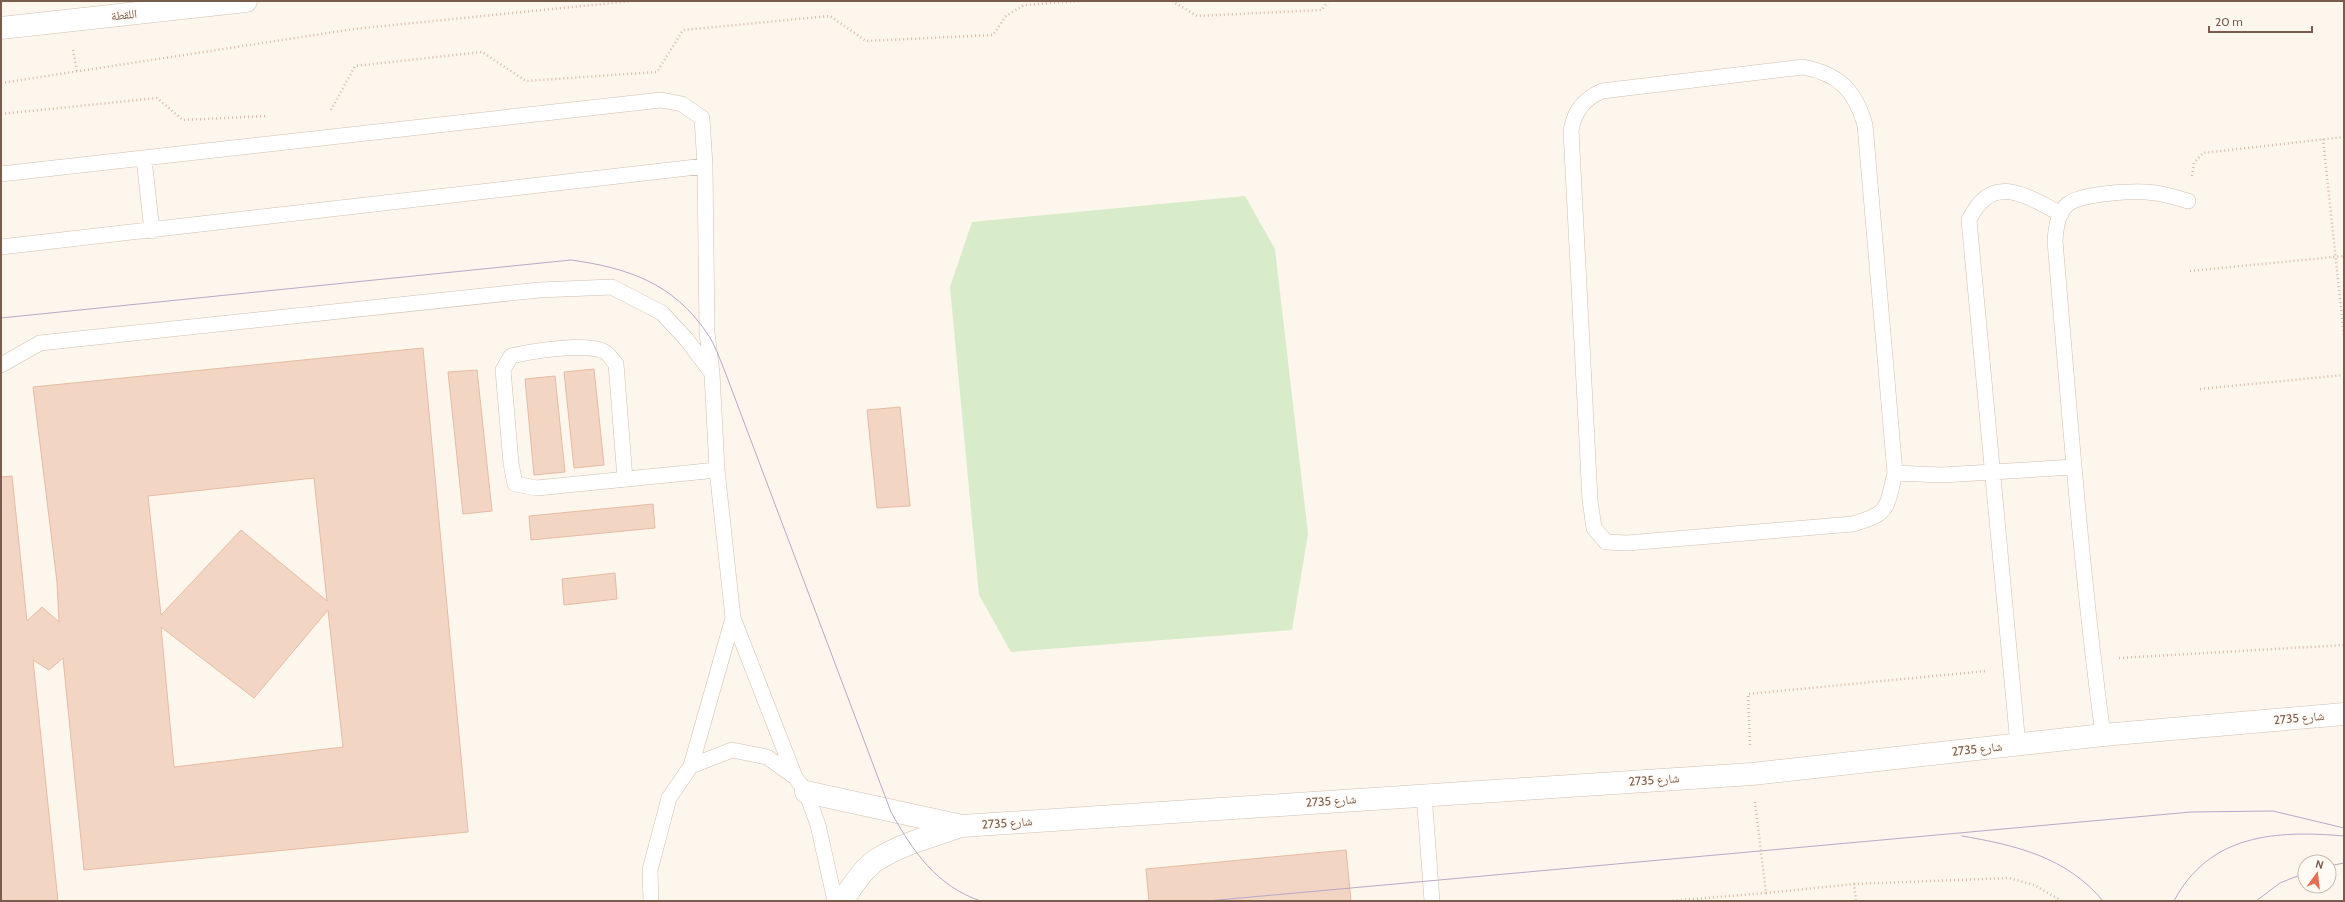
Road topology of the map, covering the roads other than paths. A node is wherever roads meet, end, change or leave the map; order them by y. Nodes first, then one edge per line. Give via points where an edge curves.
1 (246, 1) edge
2 (1, 28) edge
3 (144, 159) junction
4 (705, 166) junction
5 (1, 174) edge
6 (2188, 201) road end
7 (2061, 214) junction
8 (152, 231) junction
9 (1, 247) edge
10 (1, 365) edge
11 (712, 373) junction
12 (2074, 467) junction
13 (717, 470) junction
14 (1992, 472) junction
15 (1895, 474) junction
16 (625, 479) junction
17 (733, 618) junction
18 (2344, 714) edge
19 (2103, 735) junction
20 (2018, 745) junction
21 (691, 766) junction
22 (801, 785) junction
23 (1424, 794) junction
24 (962, 826) junction
25 (651, 901) edge
26 (835, 901) edge
27 (842, 901) edge
28 (1432, 901) edge

1 - 2 street, اللقطة
3 - 4 lane via 661,100 682,104 702,118
3 - 5 lane
3 - 8 lane
4 - 8 lane
4 - 11 lane via 707,333
6 - 7 lane via 2156,193 2132,192 2082,198 2068,204
7 - 12 lane via 2056,226 2055,241
7 - 14 lane via 2025,195 2008,191 1991,194 1976,205 1969,220
8 - 9 lane
10 - 11 lane via 40,343 539,290 612,287 662,314 687,340
11 - 13 lane
12 - 14 lane
12 - 19 lane
13 - 16 lane
13 - 17 lane
14 - 15 lane
14 - 20 lane
15 - 15 lane via 1865,125 1860,108 1851,92 1837,79 1821,70 1803,67 1602,91 1590,97 1573,117 1571,130 1590,500 1594,528 1606,542 1627,543 1854,524 1876,517 1887,507
16 - 16 lane via 537,488 515,484 503,370 511,356 528,352 592,347 606,352 616,364
17 - 21 lane
17 - 22 lane
18 - 19 street, شارع 2735
19 - 20 street, شارع 2735
20 - 23 street, شارع 2735 via 1752,774
21 - 22 lane via 732,750 767,757
21 - 25 lane via 669,798 650,870
22 - 24 street, شارع 2735
22 - 26 lane via 818,825
23 - 24 street, شارع 2735
23 - 28 lane
24 - 27 street, شارع 2735 via 909,844 877,859

